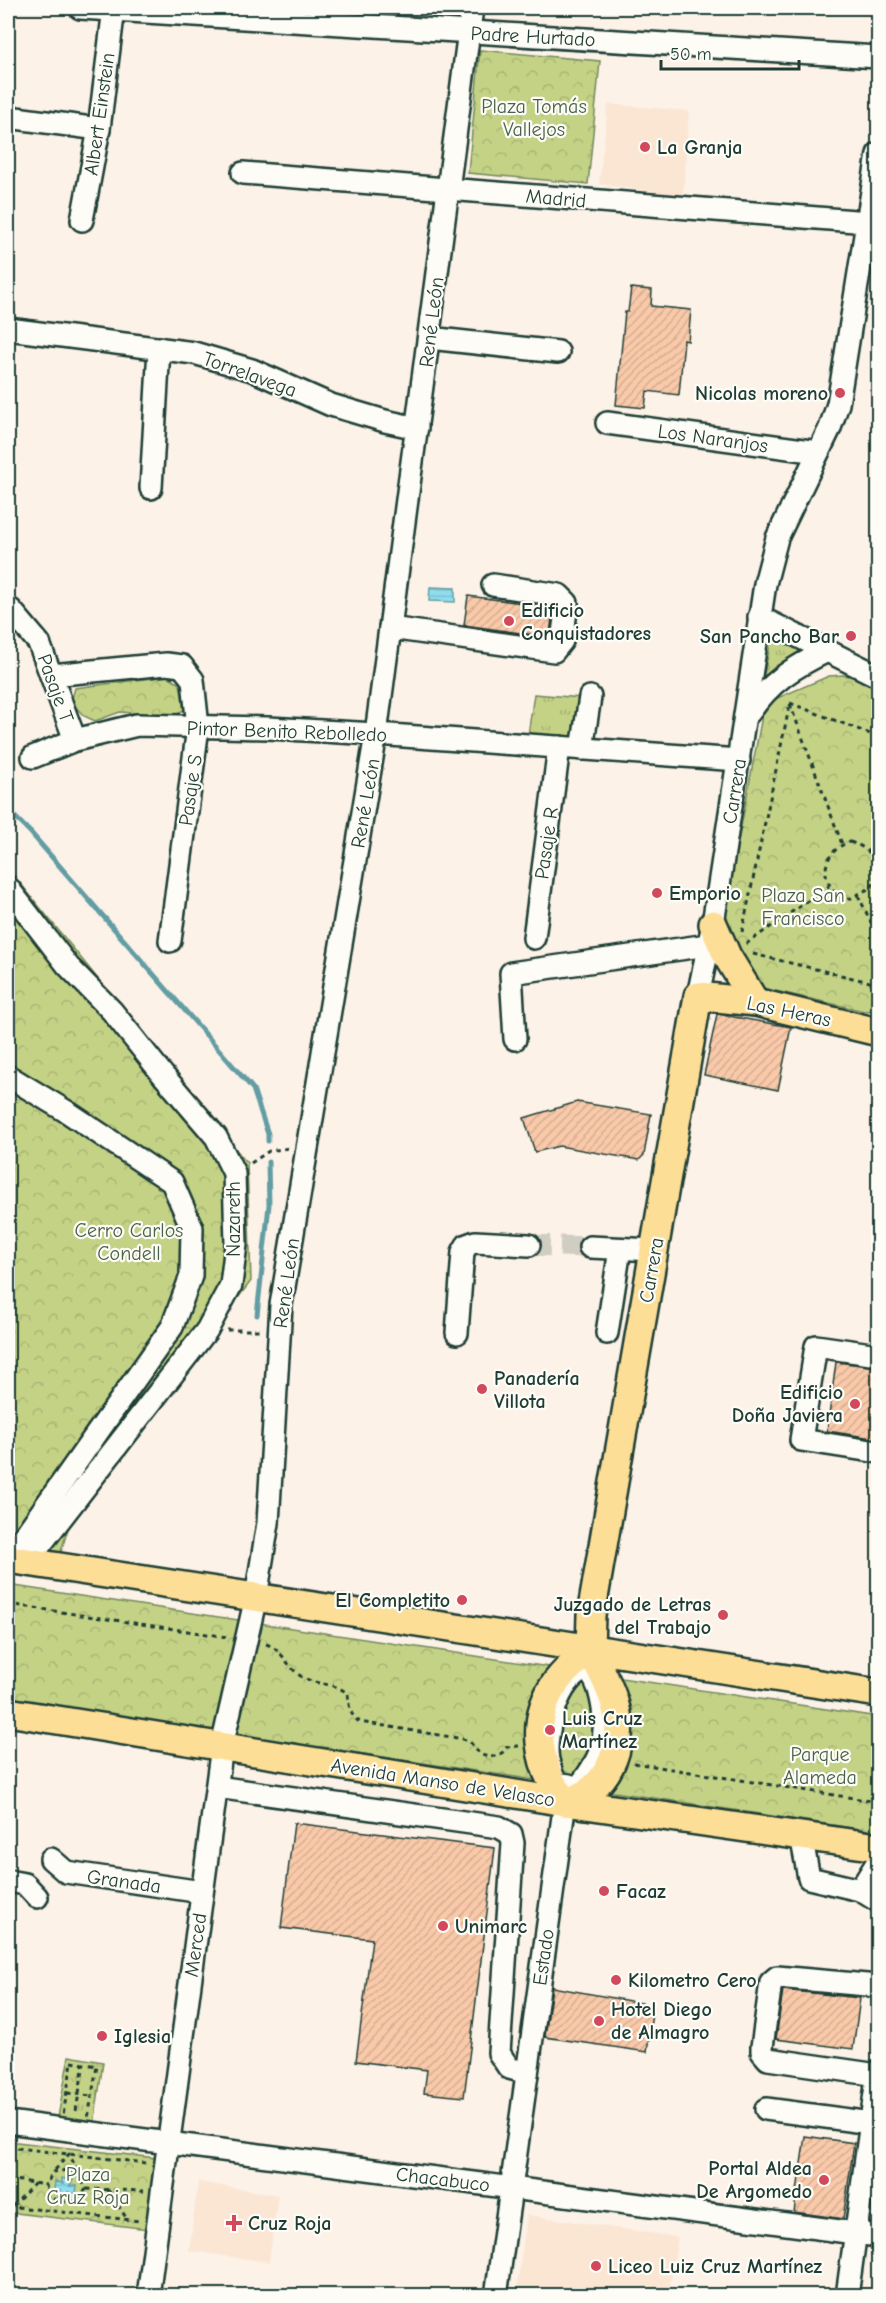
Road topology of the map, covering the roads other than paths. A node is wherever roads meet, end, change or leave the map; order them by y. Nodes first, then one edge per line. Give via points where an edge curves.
1 (80, 8) edge
2 (114, 8) edge
3 (472, 8) edge
4 (469, 33) junction
5 (879, 57) edge
6 (8, 117) edge
7 (99, 129) junction
8 (879, 154) edge
9 (243, 173) dead end
10 (448, 189) junction
11 (82, 220) dead end
12 (868, 222) junction
13 (8, 329) edge
14 (429, 338) junction
15 (159, 348) junction
16 (558, 352) dead end
17 (607, 423) dead end
18 (417, 428) junction
19 (818, 452) junction
20 (151, 488) dead end
21 (493, 585) dead end
22 (11, 610) dead end
23 (759, 617) junction
24 (390, 628) junction
25 (826, 651) junction
26 (51, 675) junction
27 (879, 676) edge
28 (590, 697) dead end
29 (746, 717) junction
30 (198, 727) junction
31 (376, 734) junction
32 (75, 740) junction
33 (559, 747) junction
34 (582, 749) junction
35 (33, 758) dead end
36 (739, 760) junction
37 (8, 888) edge
38 (534, 938) dead end
39 (170, 941) dead end
40 (721, 944) junction
41 (698, 996) junction
42 (755, 1002) junction
43 (872, 1027) edge
44 (515, 1039) dead end
45 (8, 1076) edge
46 (529, 1245) tunnel mouth
47 (590, 1247) tunnel mouth
48 (620, 1249) junction
49 (654, 1250) junction
50 (457, 1333) dead end
51 (607, 1333) dead end
52 (879, 1355) edge
53 (879, 1452) edge
54 (14, 1560) edge
55 (256, 1598) junction
56 (590, 1649) junction
57 (879, 1694) edge
58 (8, 1712) edge
59 (222, 1746) junction
60 (217, 1787) junction
61 (567, 1793) junction
62 (801, 1835) junction
63 (879, 1847) edge
64 (51, 1859) dead end
65 (879, 1861) edge
66 (8, 1881) edge
67 (860, 1890) junction
68 (202, 1892) junction
69 (37, 1897) dead end
70 (879, 1901) edge
71 (879, 1986) edge
72 (879, 2071) edge
73 (527, 2073) junction
74 (878, 2075) edge
75 (766, 2109) dead end
76 (8, 2122) edge
77 (871, 2123) junction
78 (168, 2143) junction
79 (511, 2188) junction
80 (856, 2233) junction
81 (879, 2236) edge
82 (148, 2295) edge
83 (496, 2295) edge
84 (847, 2295) edge

1 - 2 street, Padre Hurtado
2 - 4 street, Padre Hurtado
2 - 7 street, Albert Einstein
3 - 4 street, René León
4 - 5 street, Padre Hurtado
4 - 10 street, René León
6 - 7 street
7 - 11 street, Albert Einstein
8 - 12 street, Carrera
9 - 10 street, Madrid
10 - 12 street, Madrid
10 - 14 street, René León
12 - 19 street, Carrera via 841,393
13 - 15 street, Torrelavega
14 - 16 street
14 - 18 street, René León
15 - 18 street, Torrelavega via 224,360 331,405
15 - 20 street
17 - 19 street, Los Naranjos
18 - 24 street, René León
19 - 23 street, Carrera via 777,538
21 - 24 street via 559,595 567,603 562,641 554,651
22 - 26 street, Pasaje T via 39,643
23 - 25 street
23 - 29 street, Carrera
24 - 31 street, René León
25 - 27 street
25 - 29 street, Carrera via 778,678
26 - 30 street, Pasaje S via 166,664 182,666 193,680
26 - 32 street, Pasaje T
28 - 34 street
29 - 36 street, Carrera
30 - 31 street, Pintor Benito Rebolledo
30 - 32 street, Pintor Benito Rebolledo via 137,725
30 - 39 street, Pasaje S
31 - 33 street, Pintor Benito Rebolledo
31 - 55 street, René León via 278,1330 271,1502
32 - 35 street, Pintor Benito Rebolledo
33 - 34 street, Pintor Benito Rebolledo
33 - 38 street, Pasaje R
34 - 36 street, Pintor Benito Rebolledo
36 - 40 street, Carrera
37 - 54 street, Nazareth via 68,966 112,1011 216,1137 234,1173 236,1244 231,1285 207,1330
40 - 41 street, Carrera
40 - 42 main road
40 - 44 street via 511,973
41 - 42 main road, Las Heras
41 - 49 main road, Carrera
42 - 43 main road, Las Heras
45 - 54 street via 172,1182 192,1227 191,1276 172,1327
46 - 50 street via 467,1245 463,1252
47 - 48 street
48 - 49 street
48 - 51 street
49 - 56 main road, Carrera via 591,1615
52 - 53 street via 816,1346 801,1440
54 - 55 main road
55 - 56 main road
55 - 59 street, Merced
56 - 57 main road
56 - 61 main road via 550,1691 541,1718 539,1746 548,1778
56 - 61 main road via 616,1706 618,1734 609,1770 594,1789 585,1795
58 - 59 main road, Avenida Manso de Velasco
59 - 60 street, Merced
59 - 61 main road, Avenida Manso de Velasco
60 - 68 street, Merced
60 - 73 street via 499,1827 511,1834 499,2053 509,2068
61 - 61 street via 555,1783 548,1760 549,1725 568,1683 586,1670 599,1689 605,1735 592,1770 575,1791
61 - 62 main road, Avenida Manso de Velasco
61 - 73 street, Estado
62 - 63 main road, Avenida Manso de Velasco
62 - 67 street via 809,1878
64 - 68 street, Granada via 66,1872
65 - 67 street
66 - 69 street via 25,1884
67 - 70 street
68 - 78 street, Merced
71 - 74 street via 777,1977 771,1982 762,2047 768,2059
72 - 74 street
73 - 79 street, Estado
74 - 77 street
75 - 77 street
76 - 78 street, Chacabuco
77 - 80 street
78 - 79 street, Chacabuco
78 - 82 street, Merced
79 - 80 street, Chacabuco
79 - 83 street, Estado
80 - 81 street, Chacabuco
80 - 84 street

